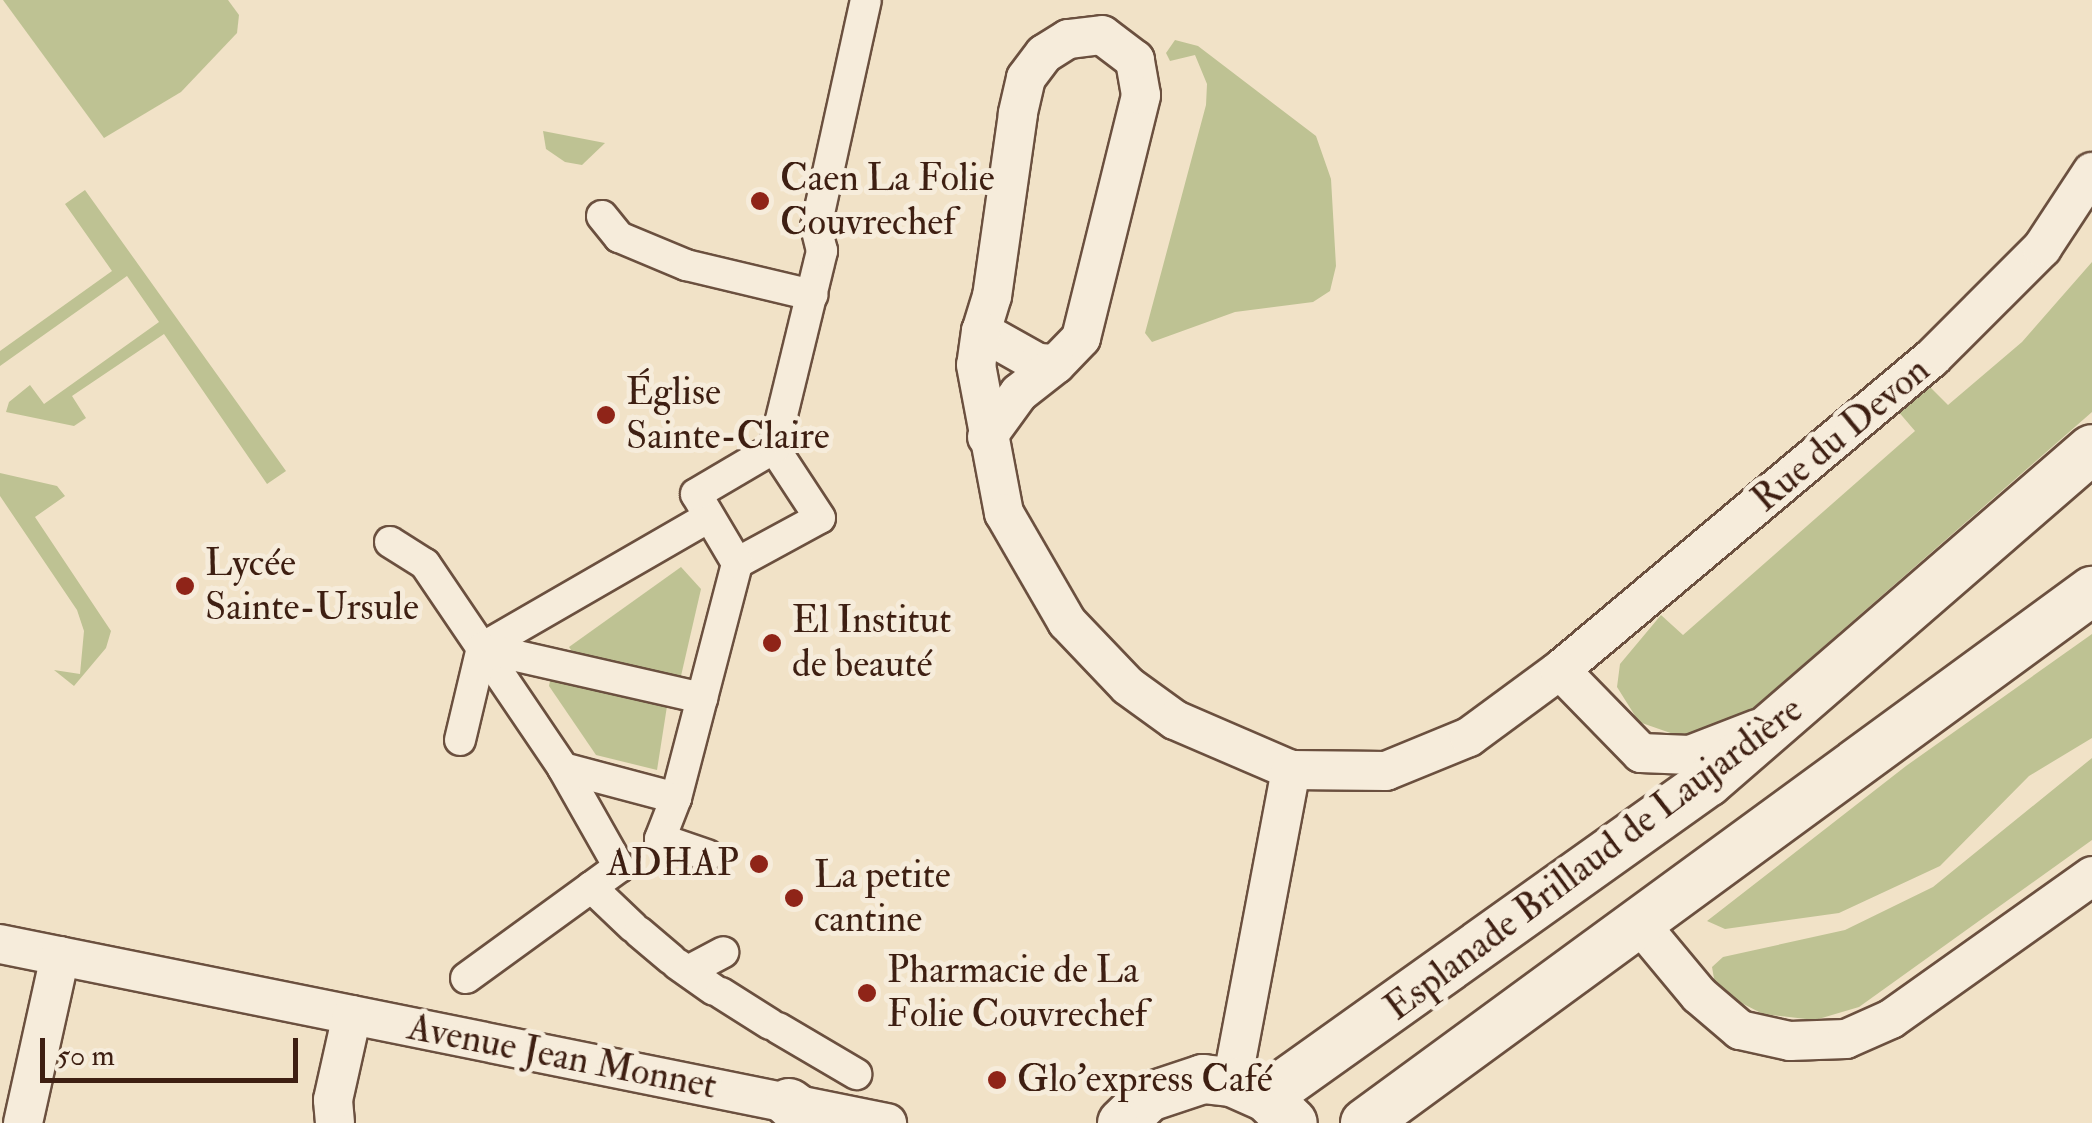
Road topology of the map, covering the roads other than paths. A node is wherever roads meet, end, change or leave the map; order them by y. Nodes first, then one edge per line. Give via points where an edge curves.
1 (866, 0) edge
2 (2092, 172) edge
3 (602, 216) dead end
4 (812, 295) junction
5 (981, 332) junction
6 (1056, 364) junction
7 (987, 437) junction
8 (774, 448) junction
9 (2092, 449) edge
10 (710, 516) junction
11 (390, 542) dead end
12 (737, 563) junction
13 (2092, 591) edge
14 (482, 648) junction
15 (1560, 670) junction
16 (702, 698) junction
17 (1783, 720) junction
18 (460, 740) dead end
19 (563, 768) junction
20 (1291, 770) junction
21 (676, 798) junction
22 (660, 838) junction
23 (707, 855) dead end
24 (619, 867) junction
25 (2092, 876) edge
26 (591, 888) junction
27 (1639, 923) junction
28 (0, 944) edge
29 (724, 952) dead end
30 (60, 956) junction
31 (679, 965) junction
32 (466, 978) dead end
33 (352, 1015) junction
34 (856, 1074) dead end
35 (1264, 1100) edge
36 (803, 1113) edge
37 (23, 1123) edge
38 (335, 1123) edge
39 (888, 1123) edge
40 (1122, 1123) edge
41 (1365, 1123) edge

1 - 4 street via 816,228 822,251
2 - 15 street, Rue du Devon via 2042,248 1932,358
3 - 4 street via 619,236 686,265
4 - 8 street
5 - 6 street via 1016,356
5 - 6 street, Rue du Devon via 1026,78 1054,46 1102,36 1135,60 1141,94 1081,338
5 - 7 street, Rue du Devon via 976,366
6 - 7 street, Rue du Devon via 1019,393
7 - 20 street, Rue du Devon via 1004,512 1026,561 1086,645 1175,720
8 - 10 street via 696,494
8 - 12 street via 820,518
9 - 17 street, Esplanade Brillaud de Laujardière
10 - 12 street
10 - 14 street
11 - 14 street via 426,564
12 - 16 street
13 - 27 street, Esplanade Brillaud de Laujardière
14 - 16 street
14 - 18 street
14 - 19 street
15 - 17 street via 1641,754 1690,755
15 - 20 street, Rue du Devon via 1469,737 1410,765 1346,775
16 - 21 street
17 - 35 street, Esplanade Brillaud de Laujardière via 1606,858
19 - 21 street
19 - 24 street
20 - 35 street
21 - 22 street
22 - 23 street
22 - 24 street
24 - 26 street
25 - 27 street via 1891,1019 1846,1038 1790,1041 1740,1030 1699,996
26 - 31 street
26 - 32 street
27 - 41 street, Esplanade Brillaud de Laujardière
28 - 30 street, Avenue Jean Monnet
29 - 31 street
30 - 33 street, Avenue Jean Monnet
30 - 37 street
31 - 34 street
33 - 36 street, Avenue Jean Monnet
33 - 38 street via 333,1100
35 - 40 street via 1175,1084
36 - 39 street, Avenue Jean Monnet

